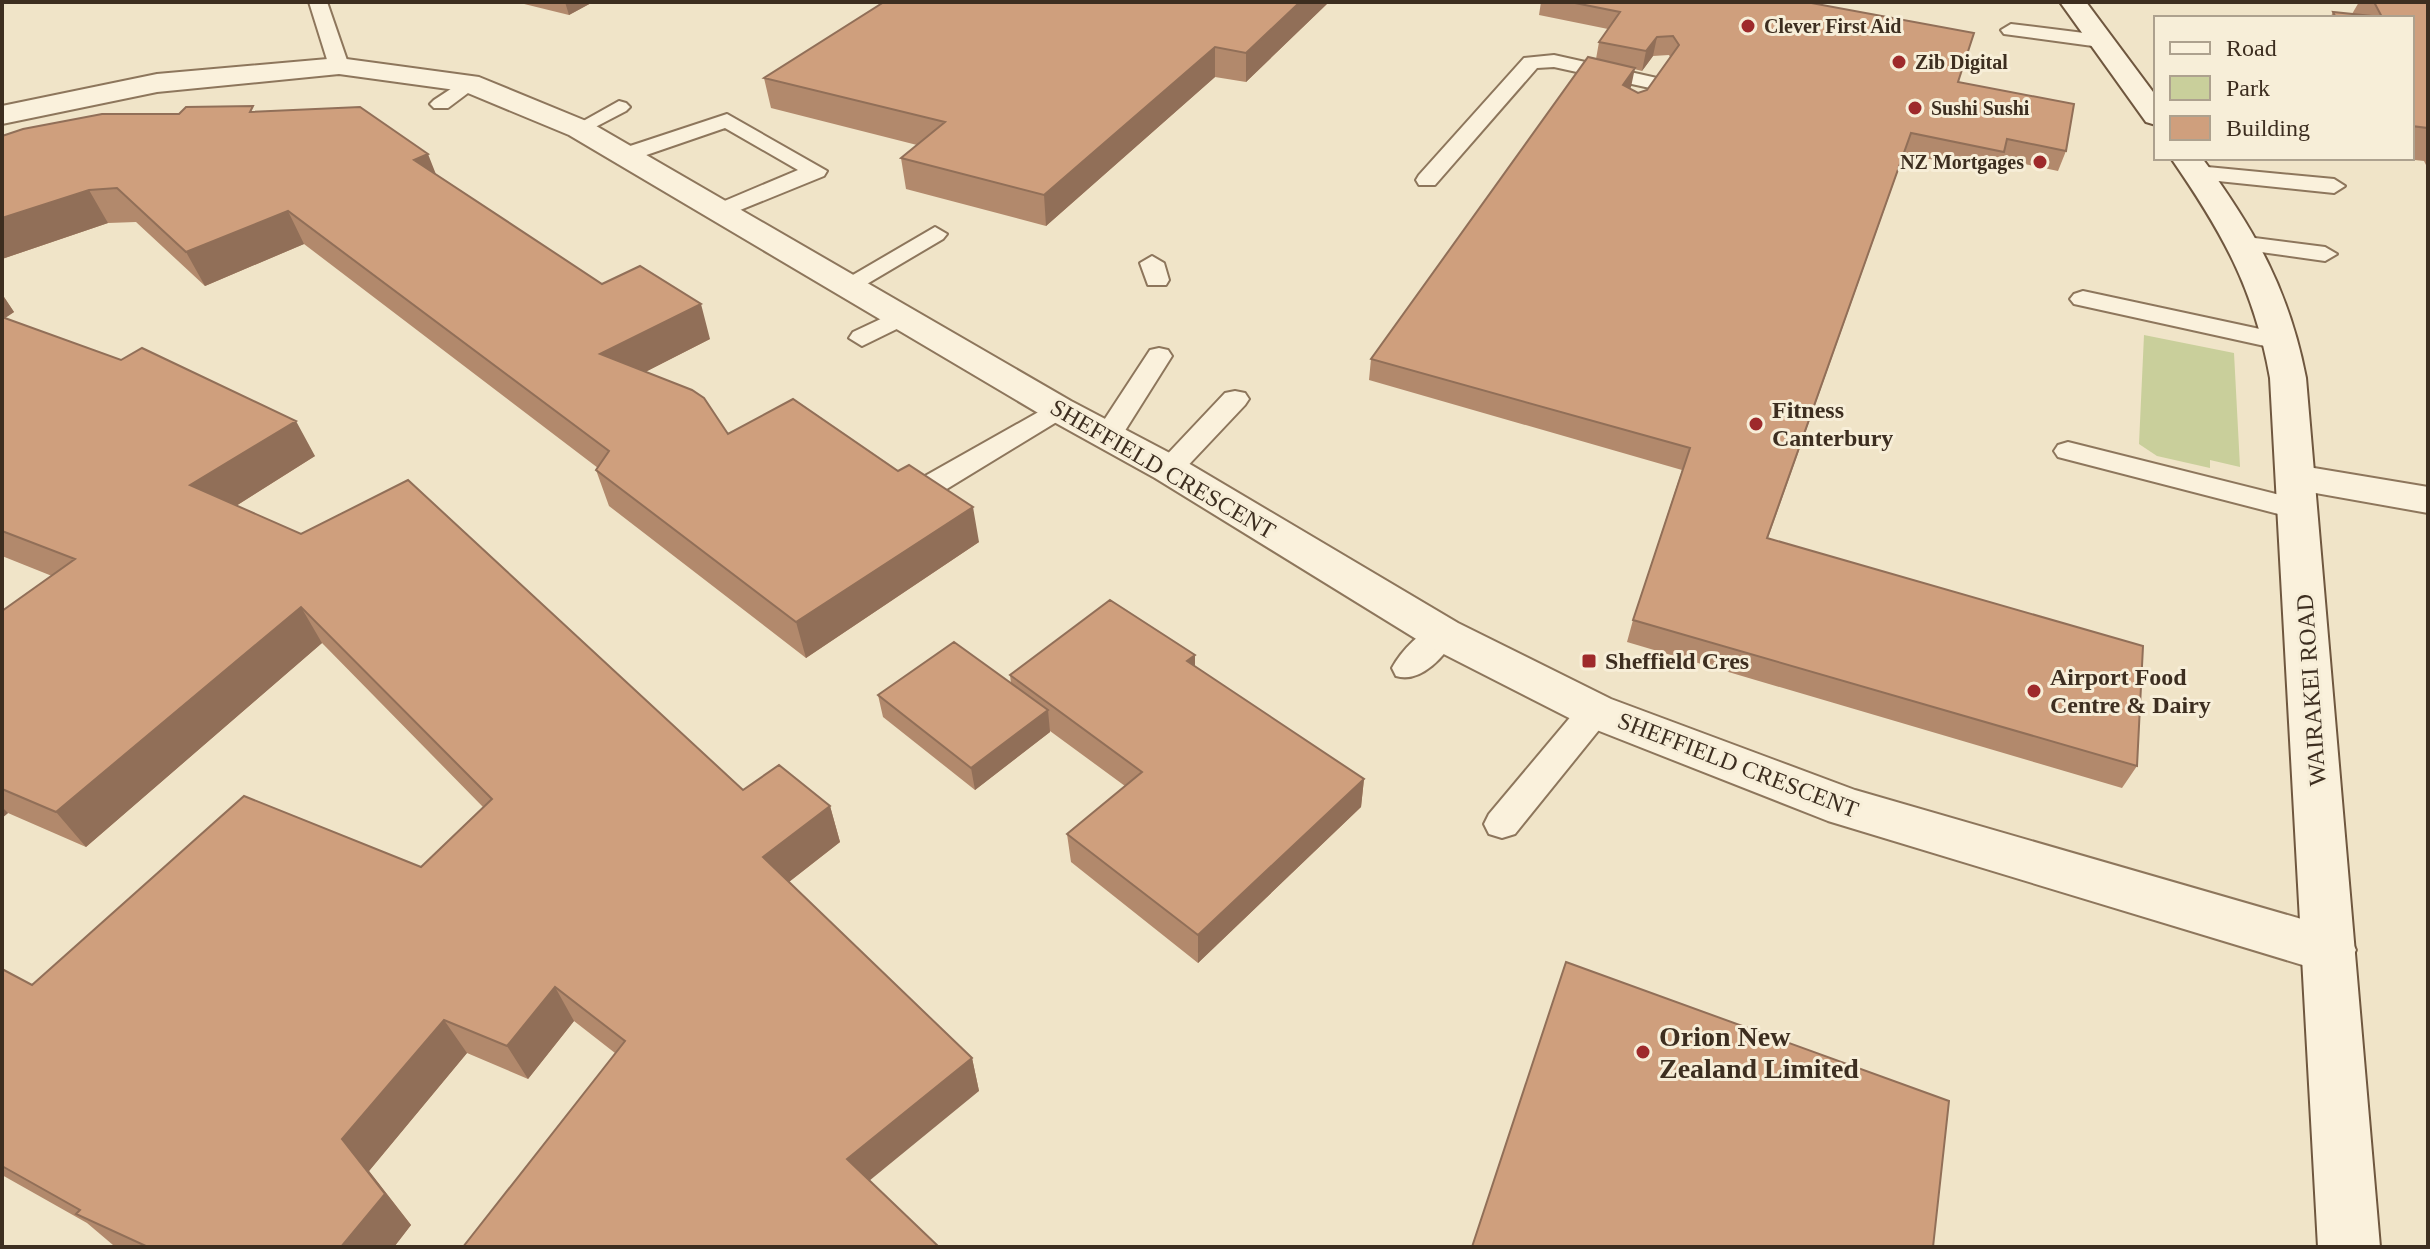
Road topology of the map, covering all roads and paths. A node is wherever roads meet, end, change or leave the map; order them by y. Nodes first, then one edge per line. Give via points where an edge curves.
1 (318, 2) edge
2 (2073, 2) edge
3 (2011, 30) dead end
4 (2100, 41) junction
5 (1662, 62) edge
6 (339, 66) junction
7 (1650, 82) junction
8 (1633, 104) edge
9 (619, 107) dead end
10 (2154, 113) edge
11 (2, 115) edge
12 (580, 129) junction
13 (626, 155) junction
14 (2192, 166) edge
15 (1427, 180) dead end
16 (2334, 186) dead end
17 (723, 210) junction
18 (935, 234) dead end
19 (2247, 244) junction
20 (2325, 254) dead end
21 (846, 286) junction
22 (2083, 299) dead end
23 (902, 317) junction
24 (862, 338) dead end
25 (2283, 342) junction
26 (1159, 356) dead end
27 (1235, 399) dead end
28 (1058, 409) junction
29 (1107, 437) junction
30 (2068, 451) dead end
31 (1169, 469) junction
32 (935, 483) edge
33 (2297, 493) junction
34 (2428, 500) edge
35 (1442, 634) junction
36 (1408, 668) dead end
37 (1595, 711) junction
38 (1502, 824) dead end
39 (2329, 950) junction
40 (2349, 1247) edge

1 - 6 lane
2 - 4 street
3 - 4 lane
4 - 10 street
5 - 7 lane
6 - 11 street, SHEFFIELD CRESCENT via 157,83
6 - 12 street, SHEFFIELD CRESCENT
7 - 8 lane
7 - 15 lane via 1554,61 1531,62
9 - 12 lane
12 - 13 street, SHEFFIELD CRESCENT
13 - 17 street, SHEFFIELD CRESCENT
13 - 17 lane via 727,120 816,171
14 - 16 lane
14 - 19 street, WAIRAKEI ROAD
17 - 21 street, SHEFFIELD CRESCENT
18 - 21 lane
19 - 20 lane
19 - 25 street, WAIRAKEI ROAD via 2269,292
21 - 23 street, SHEFFIELD CRESCENT
22 - 25 lane
23 - 24 lane
23 - 28 street, SHEFFIELD CRESCENT
25 - 33 street, WAIRAKEI ROAD
26 - 29 lane
27 - 31 lane
28 - 29 street, SHEFFIELD CRESCENT
28 - 32 lane
29 - 31 street, SHEFFIELD CRESCENT
30 - 33 lane
31 - 35 street, SHEFFIELD CRESCENT
33 - 34 street
33 - 39 street, WAIRAKEI ROAD
35 - 36 lane
35 - 37 street, SHEFFIELD CRESCENT
37 - 38 lane
37 - 39 street, SHEFFIELD CRESCENT via 1845,807
39 - 40 street, WAIRAKEI ROAD

